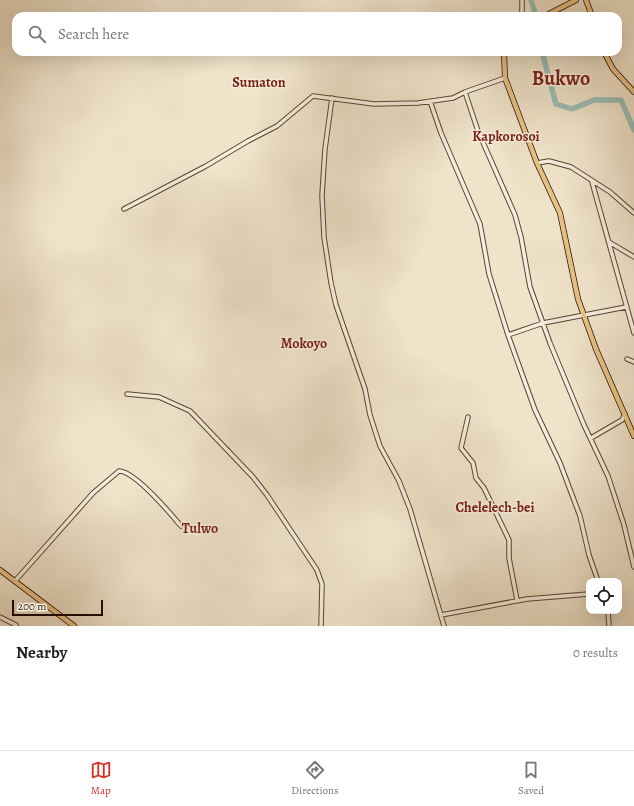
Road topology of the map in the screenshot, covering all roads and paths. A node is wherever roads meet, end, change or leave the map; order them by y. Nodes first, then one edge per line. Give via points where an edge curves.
1 (522, 0) edge
2 (576, 0) edge
3 (586, 0) edge
4 (523, 12) edge
5 (553, 12) edge
6 (590, 12) edge
7 (504, 56) edge
8 (606, 56) edge
9 (505, 78) junction
10 (465, 92) junction
11 (634, 92) edge
12 (332, 98) junction
13 (430, 101) junction
14 (537, 163) junction
15 (592, 182) junction
16 (124, 210) dead end
17 (634, 213) edge
18 (609, 242) junction
19 (634, 257) edge
20 (626, 307) junction
21 (583, 315) junction
22 (543, 323) junction
23 (634, 333) edge
24 (508, 335) junction
25 (627, 359) dead end
26 (634, 362) edge
27 (127, 394) dead end
28 (625, 414) junction
29 (468, 417) dead end
30 (634, 436) edge
31 (591, 438) junction
32 (181, 526) dead end
33 (634, 567) edge
34 (0, 570) edge
35 (597, 578) edge
36 (15, 581) junction
37 (586, 594) edge
38 (517, 600) junction
39 (608, 614) edge
40 (441, 615) junction
41 (0, 616) edge
42 (16, 625) dead end
43 (74, 626) edge
44 (321, 626) edge
45 (444, 626) edge
46 (609, 626) edge

1 - 4 street
2 - 5 main road
3 - 6 main road
7 - 9 main road
8 - 11 main road
9 - 10 street
9 - 14 main road
10 - 13 street via 453,98
10 - 22 street via 478,131 515,215 522,237 530,287
12 - 13 street via 385,104
12 - 16 street via 318,95 310,97 277,126
12 - 40 street via 322,195 330,282 365,388 380,446 399,481 410,509
13 - 24 street via 441,134 480,224 489,274
14 - 15 street via 562,163
14 - 21 main road via 560,213
15 - 17 street via 610,192
15 - 18 street
18 - 19 street
18 - 20 street
20 - 21 street
20 - 23 street
21 - 22 street
21 - 28 main road
22 - 24 street
22 - 31 street via 563,377
24 - 35 street via 535,410 560,463 580,516
25 - 26 street
27 - 44 street via 167,399 190,412 253,477 317,570 322,584
28 - 30 main road
28 - 31 street via 622,420
29 - 38 street via 461,448 473,462 476,478 484,488 509,540 510,564
31 - 33 street via 608,476
32 - 36 street via 132,476 119,471 90,497
34 - 36 main road
36 - 43 main road
37 - 38 street
38 - 40 street
39 - 46 street
40 - 45 street
41 - 42 street

